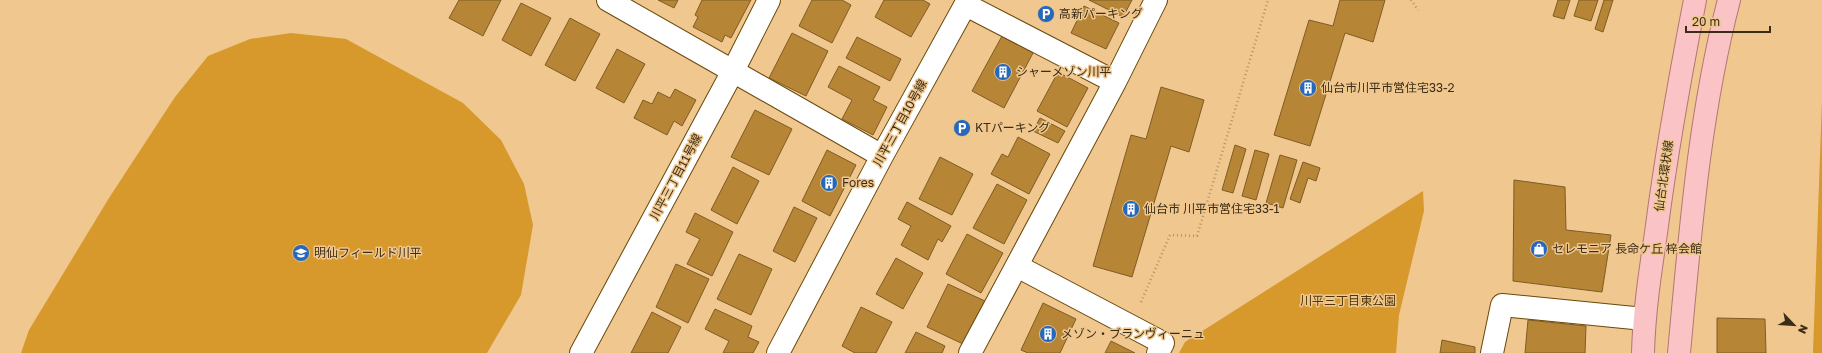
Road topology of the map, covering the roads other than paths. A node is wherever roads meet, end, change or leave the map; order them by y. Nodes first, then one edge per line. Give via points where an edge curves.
1 (608, 0) edge
2 (769, 0) edge
3 (1156, 0) edge
4 (1695, 0) edge
5 (1729, 0) edge
6 (967, 2) edge
7 (733, 71) junction
8 (1115, 82) junction
9 (882, 156) junction
10 (1016, 266) junction
11 (1644, 319) junction
12 (581, 353) edge
13 (778, 353) edge
14 (970, 353) edge
15 (1158, 353) edge
16 (1492, 353) edge
17 (1643, 353) edge
18 (1679, 353) edge

1 - 7 street
2 - 7 street, 川平三丁目11号線
3 - 8 street
4 - 11 main road, 仙台北環状線 via 1676,101
5 - 18 main road via 1704,123
6 - 8 street
6 - 9 street, 川平三丁目10号線
7 - 9 street
7 - 12 street, 川平三丁目11号線
8 - 10 street
9 - 13 street, 川平三丁目10号線
10 - 14 street
10 - 15 street via 1164,343
11 - 16 street via 1502,305
11 - 17 main road, 仙台北環状線

